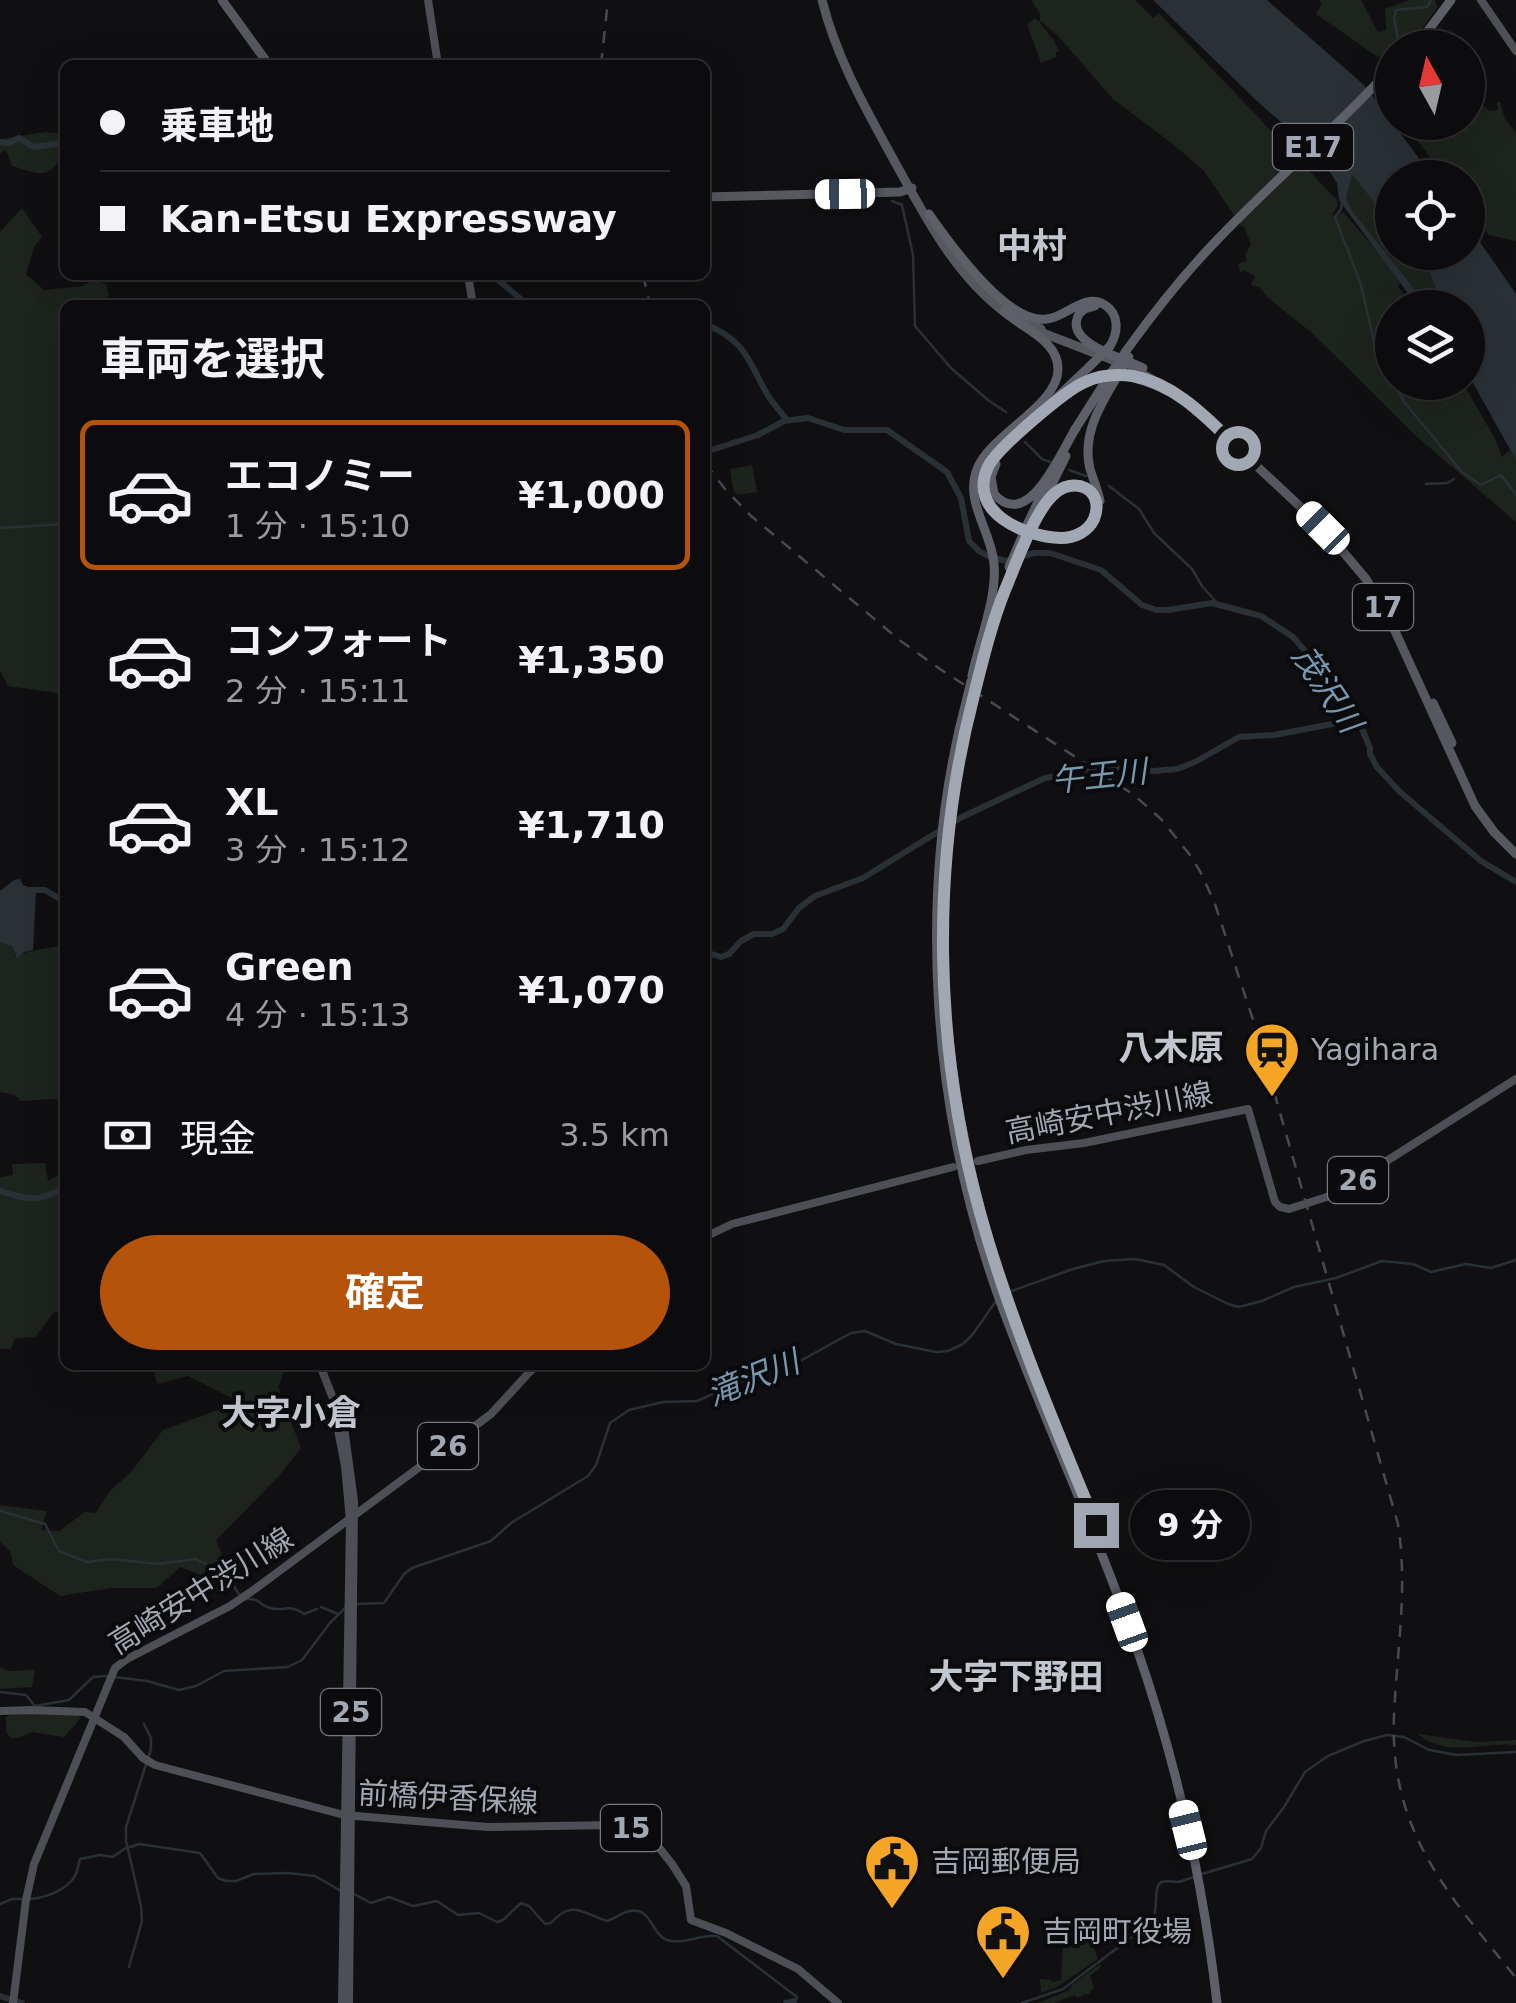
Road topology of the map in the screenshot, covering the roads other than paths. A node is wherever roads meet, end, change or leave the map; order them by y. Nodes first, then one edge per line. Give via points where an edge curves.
1 (226, 0) edge
2 (428, 0) edge
3 (824, 0) edge
4 (1448, 0) edge
5 (1480, 0) edge
6 (1426, 30) edge
7 (1516, 51) edge
8 (268, 60) edge
9 (437, 60) edge
10 (1375, 88) edge
11 (910, 187) junction
12 (710, 194) edge
13 (710, 194) edge
14 (929, 214) junction
15 (1004, 312) junction
16 (1108, 345) junction
17 (1143, 368) junction
18 (1111, 381) junction
19 (1187, 401) junction
20 (1037, 411) junction
21 (1214, 422) junction
22 (1076, 428) junction
23 (1015, 431) junction
24 (1032, 524) junction
25 (1013, 567) junction
26 (988, 627) junction
27 (1493, 828) junction
28 (1516, 852) edge
29 (1516, 1078) edge
30 (978, 1161) dead end
31 (953, 1167) dead end
32 (710, 1235) edge
33 (319, 1370) edge
34 (532, 1370) edge
35 (352, 1519) junction
36 (0, 1711) edge
37 (94, 1716) junction
38 (347, 1816) junction
39 (14, 1999) edge
40 (345, 2003) edge
41 (838, 2003) edge
42 (1219, 2003) edge

1 - 8 highway
2 - 9 main road
3 - 11 highway, 17 via 849,78
4 - 6 highway
5 - 7 main road
10 - 18 highway, E17, bridge via 1174,288
11 - 12 highway
11 - 13 highway via 846,196
11 - 14 highway, 17
11 - 15 highway, 17 via 956,265
14 - 16 highway via 953,249 1022,314 1044,320 1084,302 1106,306 1116,323
14 - 17 highway, 17 via 964,270 1004,306 1046,331
15 - 19 highway, 17 via 1045,336 1148,376
15 - 20 highway via 1056,357 1056,383
16 - 17 highway via 1108,313 1097,306 1082,310 1076,325 1084,340
16 - 20 highway, bridge
17 - 21 highway, 17 via 1184,392
18 - 22 highway, E17
18 - 23 highway via 1088,443 1100,516 1082,538 1034,538 1004,526 986,508 980,475
18 - 24 highway, E17
19 - 20 highway via 1144,379 1106,376
19 - 21 highway, 17
20 - 23 highway
21 - 27 highway, 17 via 1366,579 1475,806
21 - 27 highway, 17 via 1311,510 1370,577
22 - 23 highway via 1036,493 1012,504 994,494 991,477
22 - 24 highway, E17
23 - 24 highway via 984,477 986,500 996,515 1035,534 1071,537 1090,526 1096,503 1084,487 1064,486
23 - 26 highway via 985,455 976,474 975,502 995,572
24 - 25 highway, E17, bridge
25 - 26 highway, E17
25 - 26 highway, E17
26 - 42 highway, E17, bridge via 945,839 951,1068 1000,1289 1174,1757
27 - 28 highway, 17
29 - 30 main road, 高崎安中渋川線 / 26 via 1333,1196 1289,1209 1275,1202 1248,1110
31 - 32 main road via 732,1224
33 - 35 main road, 25 via 341,1439
34 - 35 main road, 高崎安中渋川線 / 26 via 492,1414
35 - 37 main road, 高崎安中渋川線 / 26 via 230,1606 126,1659
35 - 38 main road, 25
36 - 37 main road via 76,1710
37 - 38 main road, 前橋伊香保線 / 15 via 155,1765
37 - 39 main road, 高崎安中渋川線 / 26 via 34,1864
38 - 40 main road, 25
38 - 41 main road, 前橋伊香保線 / 15 via 638,1831 664,1851 684,1881 690,1920 798,1969

